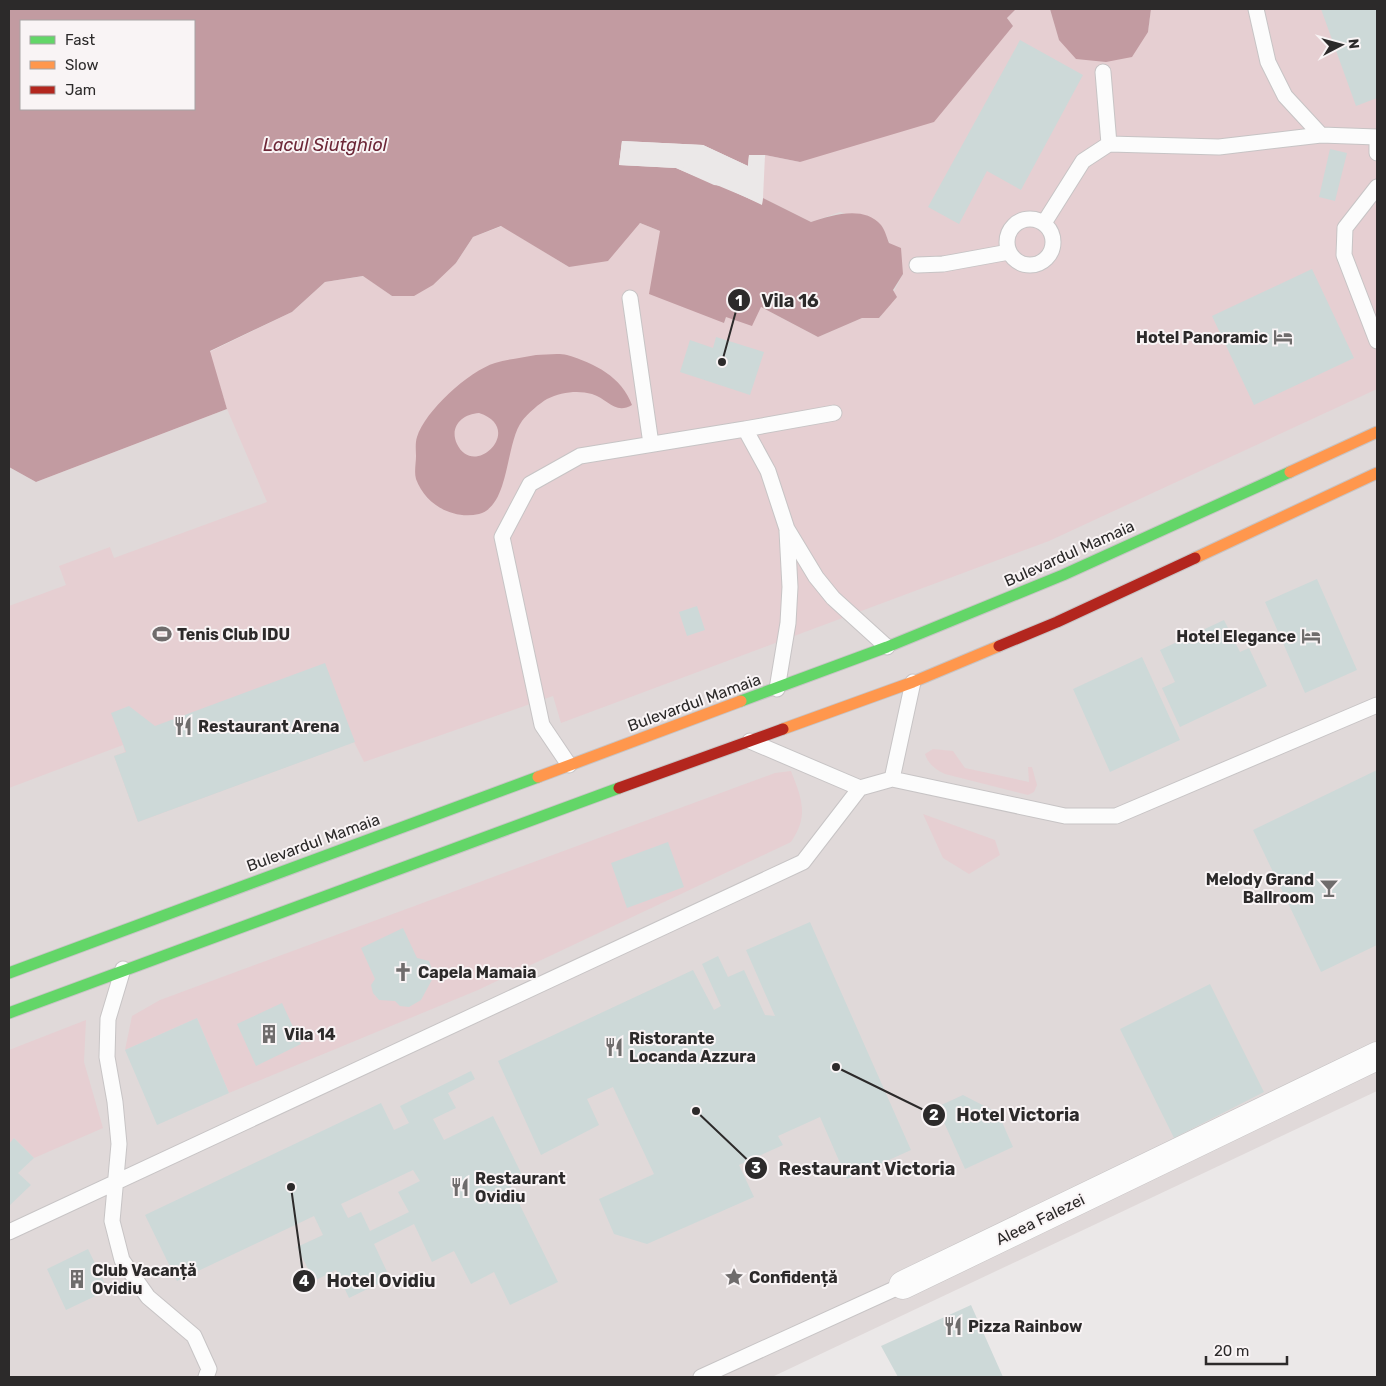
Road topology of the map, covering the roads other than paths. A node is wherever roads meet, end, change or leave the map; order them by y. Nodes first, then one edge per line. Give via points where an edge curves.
1 (1256, 9) edge
2 (1103, 72) dead end
3 (1321, 135) junction
4 (1377, 139) edge
5 (1109, 144) junction
6 (1377, 153) edge
7 (1377, 187) edge
8 (1044, 224) junction
9 (1009, 252) junction
10 (917, 266) dead end
11 (630, 298) dead end
12 (1377, 341) edge
13 (834, 413) dead end
14 (745, 429) junction
15 (1377, 432) edge
16 (651, 444) junction
17 (1377, 473) edge
18 (787, 529) junction
19 (887, 647) junction
20 (913, 682) junction
21 (777, 689) junction
22 (1377, 705) edge
23 (750, 741) junction
24 (569, 765) junction
25 (892, 779) junction
26 (860, 788) junction
27 (123, 969) junction
28 (9, 973) edge
29 (9, 1013) edge
30 (1377, 1056) edge
31 (116, 1182) junction
32 (9, 1232) edge
33 (903, 1285) joint
34 (206, 1377) edge
35 (701, 1377) edge

1 - 3 lane via 1268,62 1284,96
2 - 5 lane
3 - 4 lane
3 - 5 lane via 1219,147
4 - 6 lane
5 - 8 lane via 1083,161
7 - 12 lane via 1345,228 1344,255
8 - 9 lane via 1030,219 1016,224 1008,237
8 - 9 lane via 1052,236 1052,251 1048,258 1027,265
9 - 10 lane
11 - 16 lane
13 - 14 lane
14 - 16 lane
14 - 18 lane via 768,471
15 - 19 main road, Bulevardul Mamaia via 1063,574
16 - 24 lane via 580,456 530,484 502,537 542,725
17 - 20 main road via 1056,622
18 - 19 lane via 833,598
18 - 21 lane via 788,624
19 - 21 main road, Bulevardul Mamaia
20 - 23 main road
20 - 25 lane
21 - 24 main road, Bulevardul Mamaia
22 - 25 lane via 1116,816 1065,816
23 - 26 lane
23 - 27 main road
24 - 28 main road, Bulevardul Mamaia
25 - 26 lane
26 - 31 lane via 803,862
27 - 29 main road
27 - 31 lane via 108,1020 107,1057 119,1144
30 - 33 street, Aleea Falezei
31 - 32 lane
31 - 34 lane via 112,1221 122,1260 148,1297 194,1336 209,1369
33 - 35 lane, Aleea Falezei

